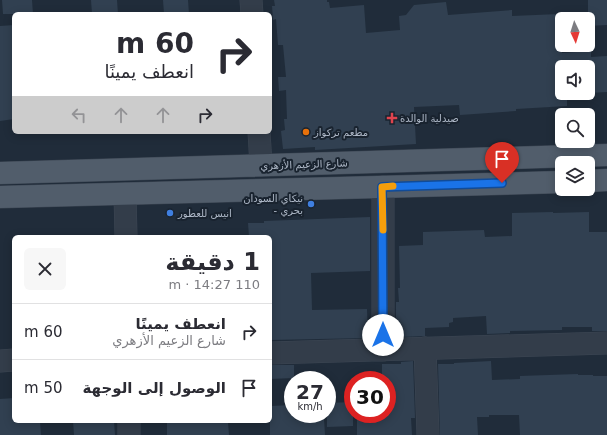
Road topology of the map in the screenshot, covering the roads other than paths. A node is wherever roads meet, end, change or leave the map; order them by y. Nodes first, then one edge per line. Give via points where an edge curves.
1 (251, 0) edge
2 (252, 12) edge
3 (259, 134) edge
4 (607, 155) edge
5 (261, 165) junction
6 (0, 173) edge
7 (607, 180) edge
8 (595, 181) edge
9 (555, 182) edge
10 (382, 187) junction
11 (125, 194) junction
12 (0, 197) edge
13 (126, 235) edge
14 (607, 343) edge
15 (425, 348) junction
16 (384, 350) junction
17 (272, 353) edge
18 (12, 360) edge
19 (0, 361) edge
20 (129, 423) edge
21 (129, 435) edge
22 (428, 435) edge

1 - 2 street
3 - 5 street
4 - 5 main road, شارع الزعيم الأزهري
5 - 6 main road, شارع الزعيم الأزهري
7 - 8 main road
9 - 10 main road
10 - 11 main road
10 - 16 street
11 - 12 main road
11 - 13 street
14 - 15 street
15 - 16 street
15 - 22 street
16 - 17 street
18 - 19 street
20 - 21 street

